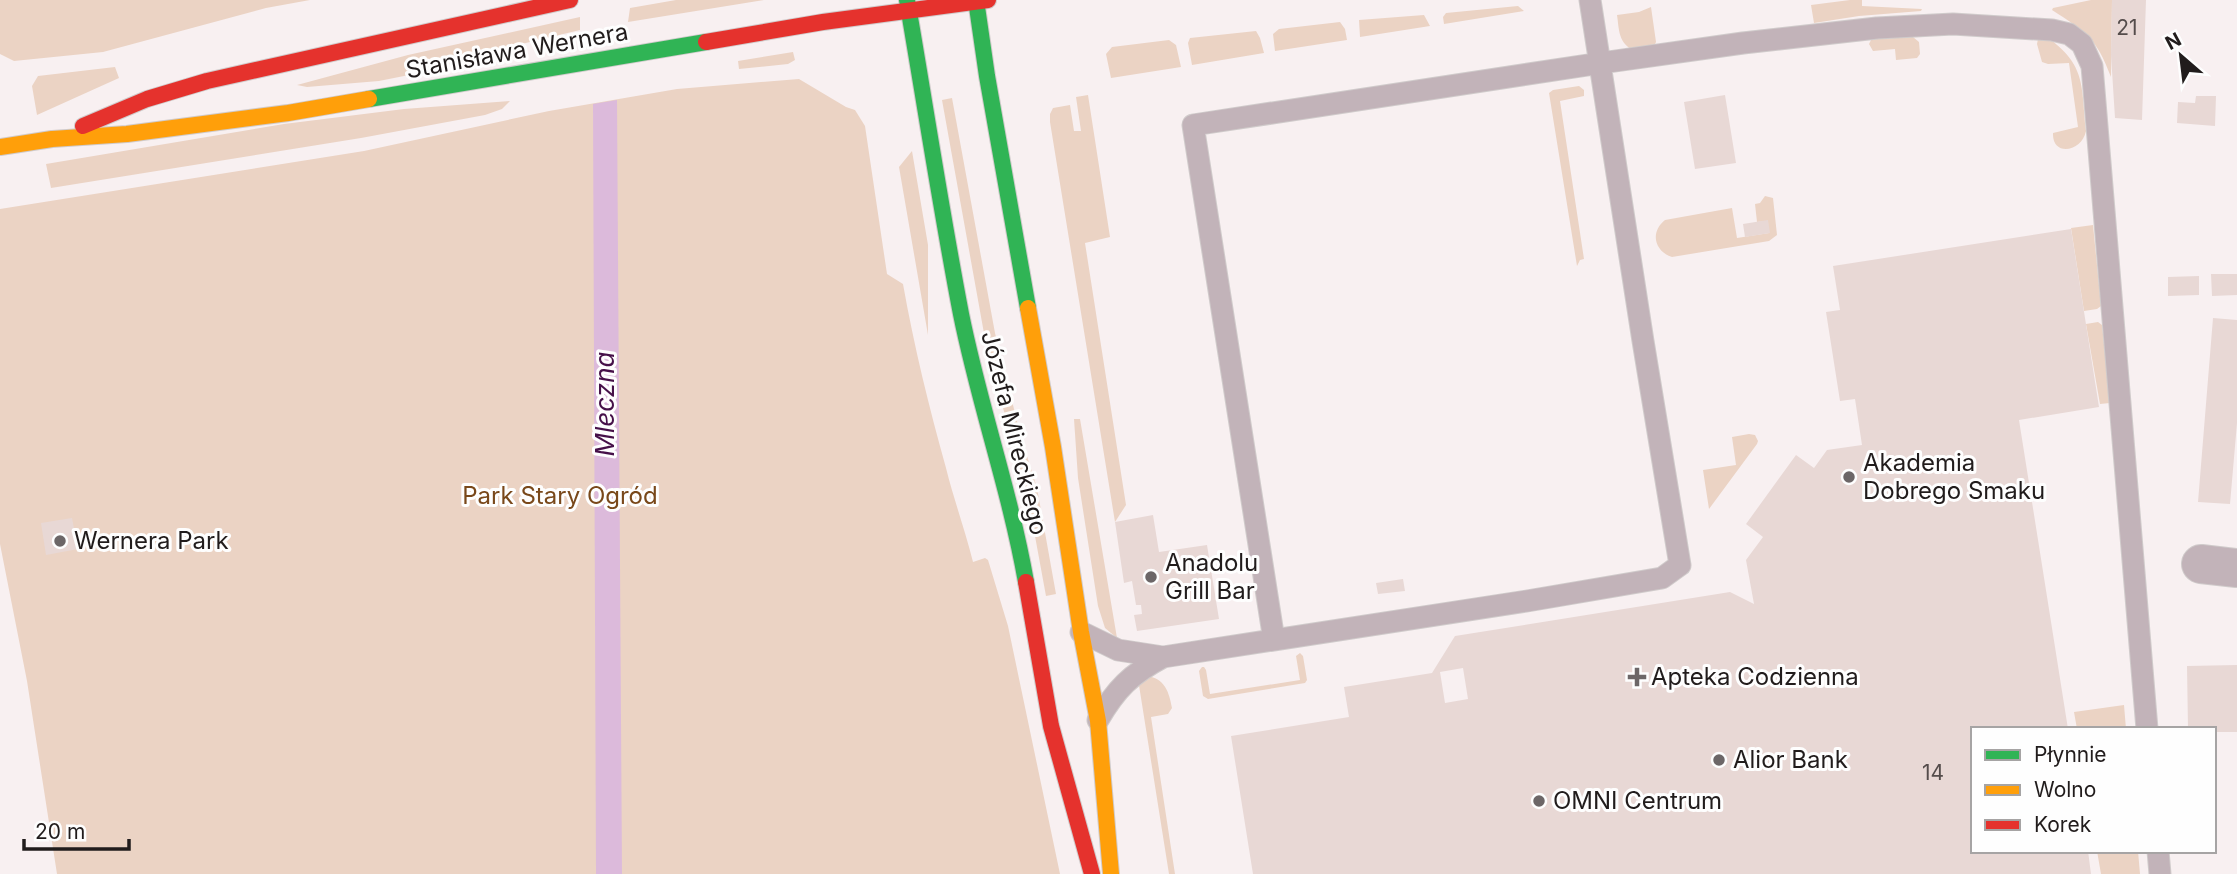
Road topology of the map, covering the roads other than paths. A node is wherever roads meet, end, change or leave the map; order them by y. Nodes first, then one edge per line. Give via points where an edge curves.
1 (570, 0) edge
2 (1590, 0) edge
3 (980, 1) edge
4 (908, 6) edge
5 (1601, 63) junction
6 (52, 139) junction
7 (0, 147) edge
8 (1082, 632) junction
9 (1274, 640) junction
10 (1163, 657) junction
11 (1098, 721) junction
12 (2147, 727) edge
13 (2158, 853) edge
14 (1092, 874) edge
15 (1111, 874) edge
16 (2160, 874) edge

1 - 6 main road, Stanisława Wernera via 207,81 148,99
2 - 5 lane
3 - 4 main road, Stanisława Wernera
3 - 8 main road, Józefa Mireckiego
4 - 6 main road, Stanisława Wernera via 288,113
4 - 14 main road, Józefa Mireckiego via 964,328 1020,548 1051,726
5 - 9 lane via 1680,565 1661,578
5 - 9 lane via 1193,125
5 - 12 lane via 1827,34 1953,24 2052,30 2069,34 2082,44 2092,66
6 - 7 main road, Stanisława Wernera
8 - 10 lane via 1118,650
8 - 11 main road, Józefa Mireckiego
9 - 10 lane
10 - 11 lane via 1122,685
11 - 15 main road, Józefa Mireckiego
13 - 16 lane

